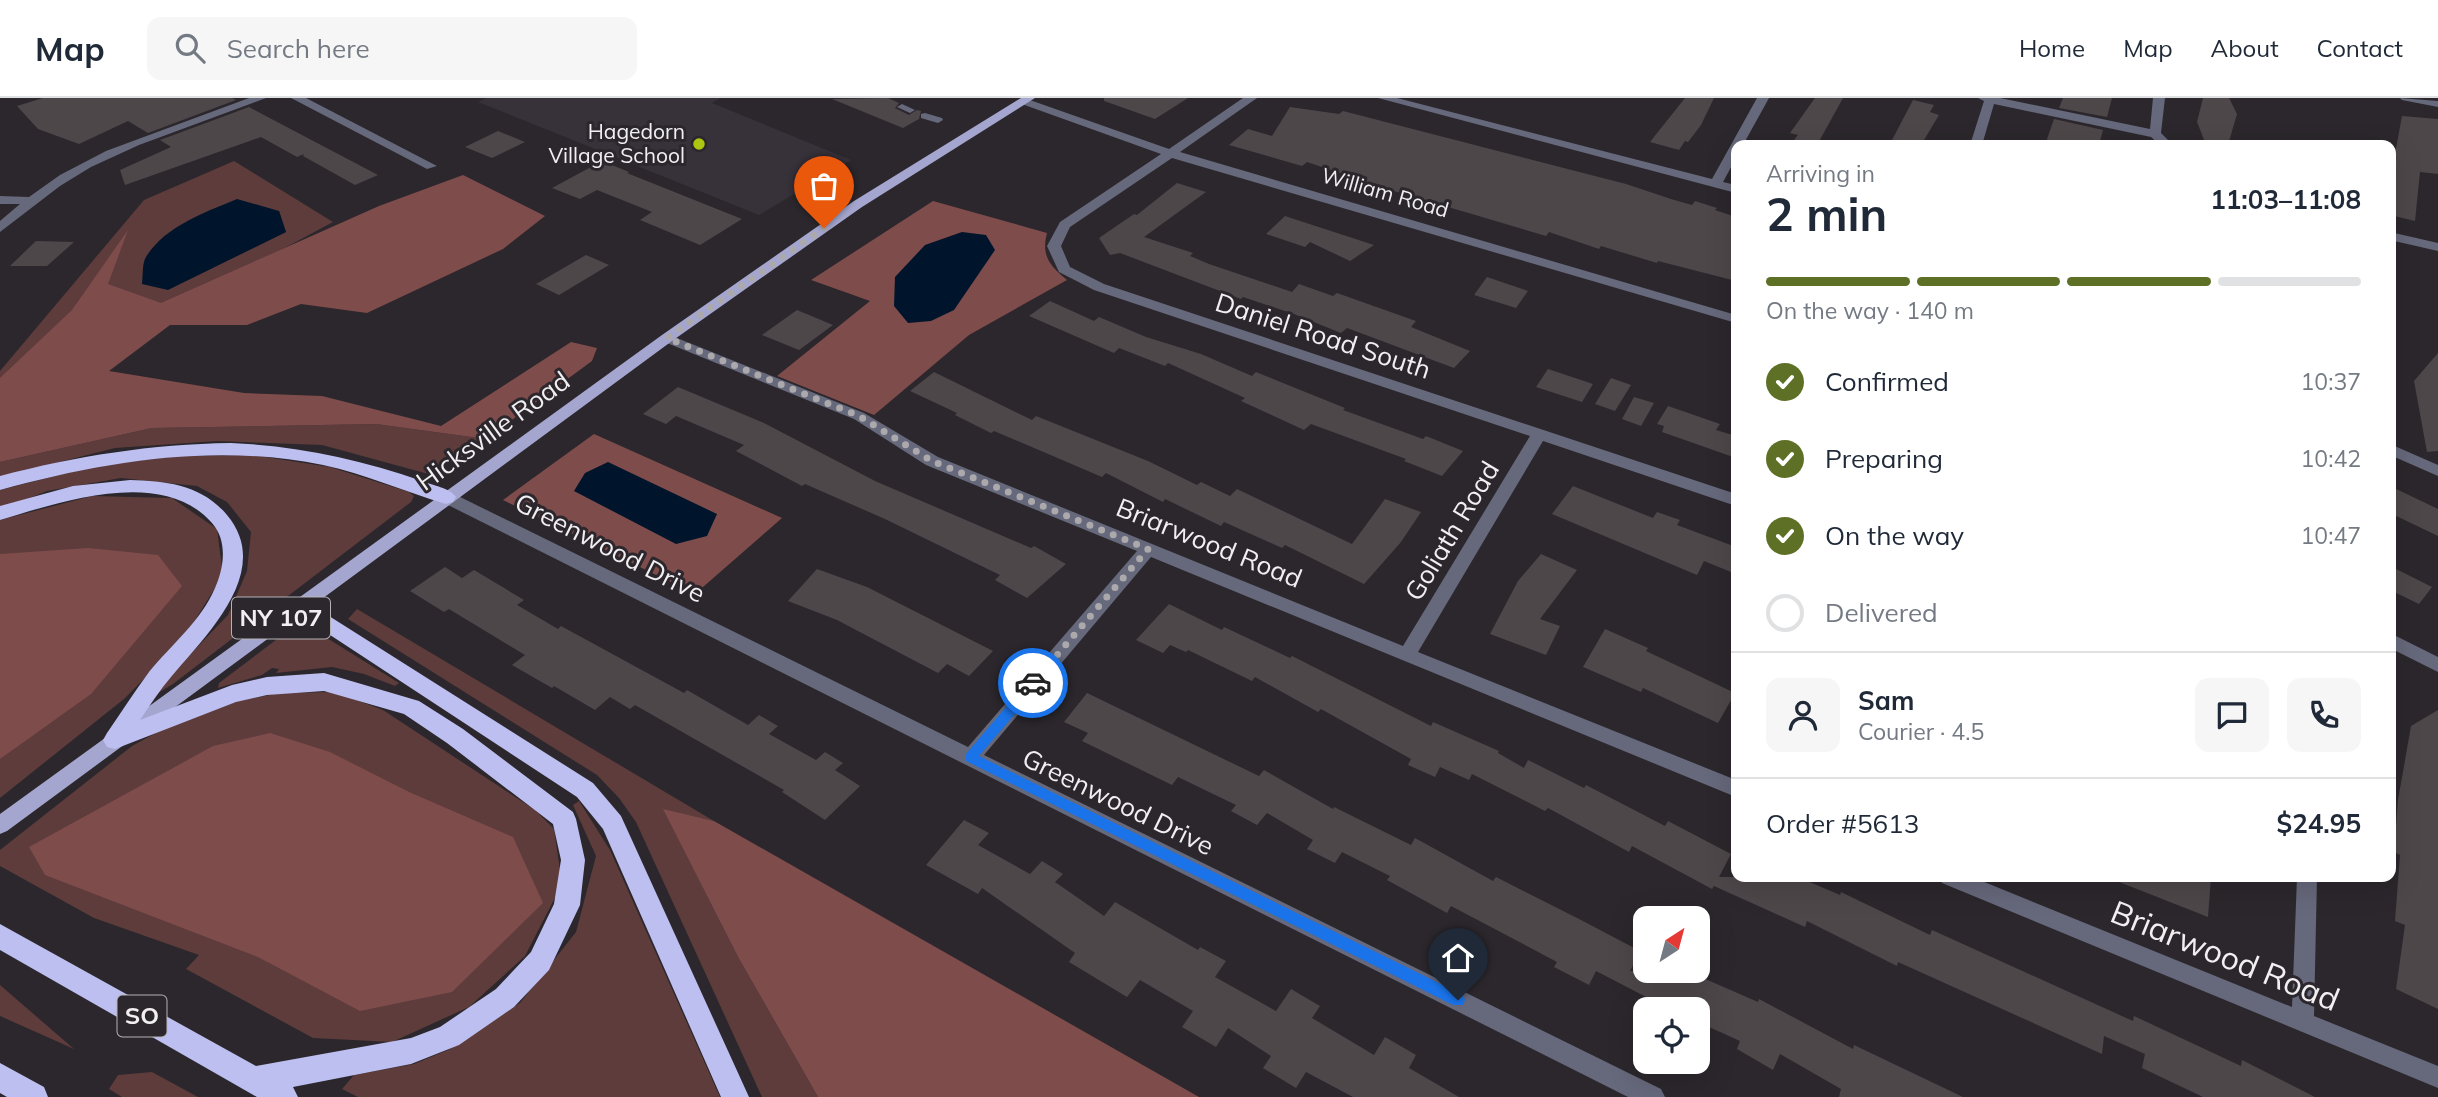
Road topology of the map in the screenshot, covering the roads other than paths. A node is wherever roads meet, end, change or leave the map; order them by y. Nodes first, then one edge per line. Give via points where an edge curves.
1 (260, 98) edge
2 (297, 98) edge
3 (1251, 98) edge
4 (1384, 98) edge
5 (1763, 98) edge
6 (2159, 98) edge
7 (2406, 98) edge
8 (1987, 99) edge
9 (1026, 100) edge
10 (2438, 104) edge
11 (925, 116) dead end
12 (938, 120) dead end
13 (2155, 134) junction
14 (1740, 140) edge
15 (1977, 140) edge
16 (2162, 140) edge
17 (1168, 153) junction
18 (1731, 157) edge
19 (431, 166) dead end
20 (1716, 183) junction
21 (1731, 188) edge
22 (0, 200) edge
23 (32, 201) junction
24 (0, 228) edge
25 (2396, 237) edge
26 (2438, 247) edge
27 (1731, 318) edge
28 (667, 338) junction
29 (1539, 434) junction
30 (2396, 452) edge
31 (2438, 471) edge
32 (0, 483) edge
33 (446, 497) junction
34 (1731, 498) edge
35 (0, 513) edge
36 (1148, 549) junction
37 (299, 605) junction
38 (2396, 643) edge
39 (1407, 654) junction
40 (2438, 665) edge
41 (115, 740) junction
42 (970, 758) junction
43 (1731, 787) edge
44 (0, 825) edge
45 (1961, 882) edge
46 (2307, 882) edge
47 (0, 936) edge
48 (2303, 1022) junction
49 (0, 1077) edge
50 (2438, 1077) edge
51 (255, 1080) junction
52 (34, 1097) edge
53 (284, 1097) edge
54 (735, 1097) edge
55 (1653, 1097) edge

1 - 23 street via 132,143 82,167
2 - 19 street
3 - 17 street
4 - 20 street
5 - 14 street
6 - 13 street
7 - 10 street
8 - 13 street
8 - 15 street
9 - 17 street, William Road
9 - 28 main road, Hicksville Road / NY 107 via 858,204
11 - 12 lane
13 - 16 street
17 - 27 street, William Road
17 - 29 street, Daniel Road South via 1065,225 1054,246 1064,269 1098,287
18 - 20 street
20 - 21 street
22 - 23 street
23 - 24 street
25 - 26 street
28 - 33 main road, Hicksville Road / NY 107
28 - 36 street, Briarwood Road via 859,416 932,461
29 - 34 street, Daniel Road South
29 - 39 street, Goliath Road
30 - 31 street
32 - 33 highway via 106,460 218,450 309,456
33 - 37 main road, Hicksville Road / NY 107
33 - 42 street, Greenwood Drive
35 - 41 highway via 102,488 144,487 172,490 202,501 228,527 234,553 230,577 217,606 163,671
36 - 39 street, Briarwood Road
36 - 42 street
37 - 41 main road, Hicksville Road / NY 107
37 - 54 highway via 585,790 612,823
38 - 40 street
39 - 43 street, Briarwood Road
41 - 44 main road, Hicksville Road / NY 107
41 - 51 highway via 232,694 324,682 411,707 564,819 573,860 567,905 540,961 505,998 449,1036 411,1051
42 - 55 street, Greenwood Drive
45 - 48 street, Briarwood Road
46 - 48 street
47 - 51 highway, SO
48 - 50 street, Briarwood Road
49 - 52 highway
51 - 53 highway, SO

